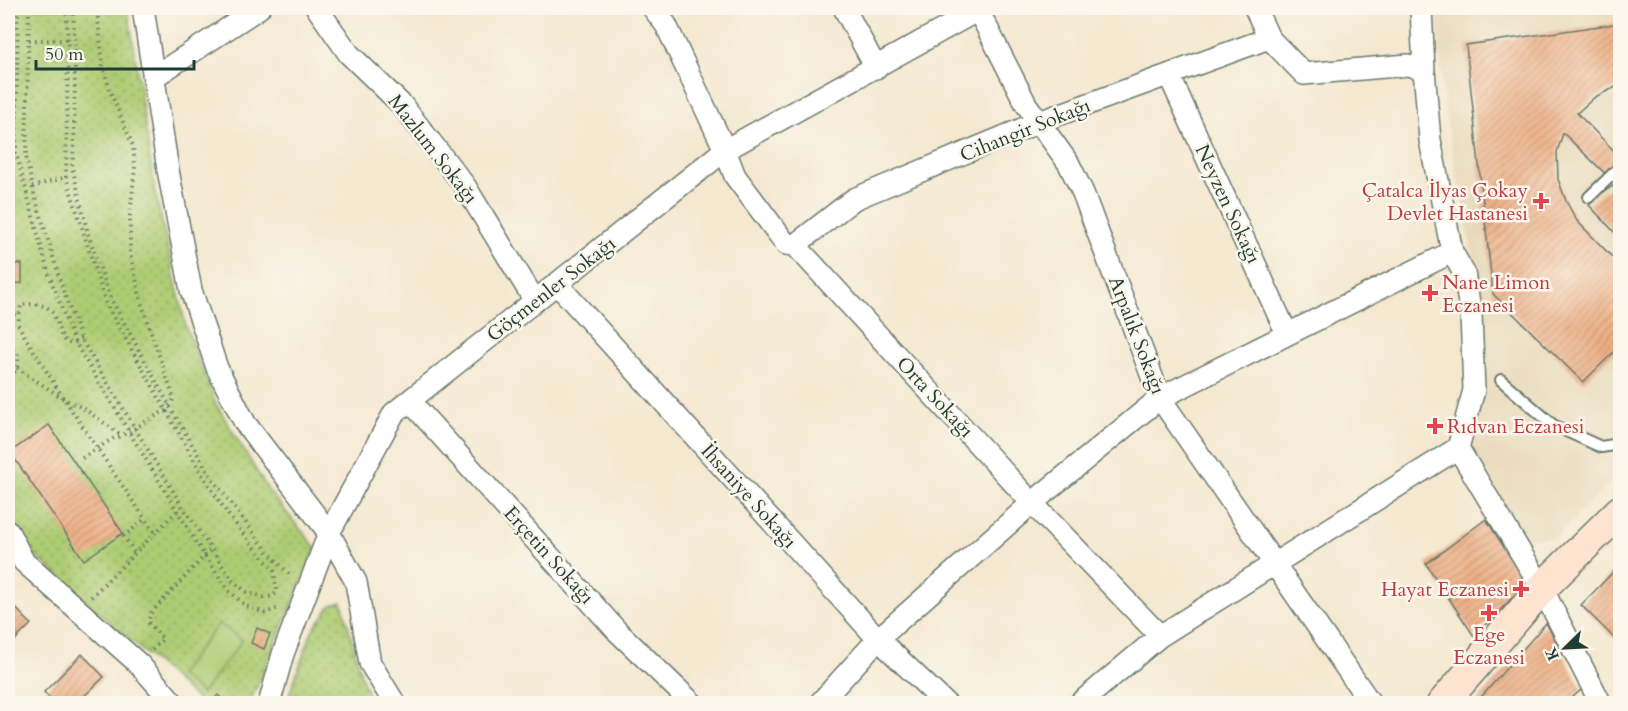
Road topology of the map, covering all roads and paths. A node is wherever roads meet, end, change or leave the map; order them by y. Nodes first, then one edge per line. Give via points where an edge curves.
1 (18, 8) edge
2 (29, 8) edge
3 (66, 8) edge
4 (73, 8) edge
5 (97, 8) edge
6 (143, 8) edge
7 (259, 8) edge
8 (317, 8) edge
9 (653, 8) edge
10 (844, 8) edge
11 (979, 8) edge
12 (1255, 8) edge
13 (1421, 8) edge
14 (1269, 38) junction
15 (29, 40) junction
16 (68, 40) junction
17 (876, 68) junction
18 (1424, 70) junction
19 (1169, 75) junction
20 (154, 77) junction
21 (1039, 122) junction
22 (725, 150) junction
23 (1620, 167) edge
24 (66, 177) junction
25 (32, 187) junction
26 (1589, 197) dead end
27 (795, 245) junction
28 (1452, 252) junction
29 (557, 284) junction
30 (535, 301) junction
31 (8, 314) edge
32 (18, 314) junction
33 (1287, 334) junction
34 (81, 339) junction
35 (75, 343) junction
36 (8, 346) edge
37 (18, 368) junction
38 (8, 376) edge
39 (1501, 380) dead end
40 (1160, 398) junction
41 (64, 399) junction
42 (410, 401) junction
43 (168, 408) junction
44 (134, 429) junction
45 (129, 431) junction
46 (121, 436) junction
47 (1620, 444) edge
48 (98, 447) junction
49 (1458, 448) junction
50 (82, 458) dead end
51 (1032, 503) junction
52 (177, 511) junction
53 (1620, 511) edge
54 (145, 519) junction
55 (8, 531) edge
56 (155, 532) junction
57 (329, 533) junction
58 (211, 549) junction
59 (134, 552) junction
60 (204, 555) junction
61 (1274, 563) junction
62 (295, 582) dead end
63 (1542, 588) junction
64 (282, 606) dead end
65 (78, 610) junction
66 (1160, 636) junction
67 (878, 639) junction
68 (139, 664) junction
69 (174, 704) edge
70 (269, 704) edge
71 (395, 704) edge
72 (693, 704) edge
73 (819, 704) edge
74 (946, 704) edge
75 (1079, 704) edge
76 (1371, 704) edge
77 (1442, 704) edge
78 (1601, 704) edge

1 - 35 path via 16,153 48,272
2 - 15 path
3 - 16 path
4 - 43 path via 72,166 88,234 111,299
5 - 43 path via 103,67 133,146 130,253 142,305 174,399
6 - 20 street
7 - 20 street
8 - 30 street, Mazlum Sokağı via 349,54 402,105 465,186
9 - 22 street, Orta Sokağı via 666,26
10 - 17 street
11 - 17 street, Göçmenler Sokağı
11 - 21 street, Arpalık Sokağı via 1018,89
12 - 14 street
13 - 18 street
14 - 18 street via 1304,74 1408,65
14 - 19 street, Cihangir Sokağı
15 - 16 path
15 - 25 path via 25,143
16 - 24 path
17 - 22 street, Göçmenler Sokağı
18 - 28 street via 1430,140
19 - 21 street, Cihangir Sokağı
19 - 33 street, Neyzen Sokağı
20 - 57 street via 191,290 217,368 245,423
21 - 27 street, Cihangir Sokağı via 854,199
21 - 40 street, Arpalık Sokağı via 1069,164 1083,193
22 - 27 street, Orta Sokağı via 735,176 786,244
22 - 29 street, Göçmenler Sokağı
23 - 26 lane
24 - 25 path
24 - 43 path via 106,304
25 - 34 path via 64,297
27 - 51 street, Orta Sokağı
28 - 33 street
28 - 49 street via 1464,273 1471,315 1474,390
29 - 30 street, Göçmenler Sokağı
29 - 67 street, İhsaniye Sokağı
30 - 42 street, Göçmenler Sokağı
31 - 32 path
32 - 35 path via 21,305 46,307 54,315 63,339
32 - 41 path via 25,337
33 - 40 street
34 - 35 path
34 - 44 path
35 - 45 path
36 - 37 path via 17,353
37 - 38 path
37 - 41 path
39 - 47 lane via 1553,425 1601,447
40 - 51 street
40 - 61 street, Arpalık Sokağı
41 - 46 path
41 - 48 path
42 - 57 street, Göçmenler Sokağı via 394,413
42 - 72 street, Erçetin Sokağı via 617,631
43 - 44 path
43 - 58 path via 229,516 274,571 277,592 264,597 248,593 233,581
43 - 62 path via 211,477
44 - 45 path
44 - 58 path
45 - 46 path
45 - 52 path
46 - 48 path
48 - 50 path
48 - 54 path
49 - 61 street
49 - 63 street
51 - 66 street, Orta Sokağı
51 - 67 street
52 - 56 path
52 - 60 path
53 - 63 main road
54 - 56 path
54 - 59 path via 124,536
55 - 65 street via 24,562
56 - 59 path
57 - 70 street, Göçmenler Sokağı via 283,654
57 - 71 street via 356,582 370,663
58 - 60 path
59 - 65 path
60 - 64 path via 246,606 265,613
60 - 68 path via 150,614 148,622 164,639
61 - 66 street
61 - 76 street, Arpalık Sokağı
63 - 77 main road
63 - 78 street
65 - 68 street
66 - 75 street
67 - 73 street
67 - 74 street, İhsaniye Sokağı
68 - 69 street

